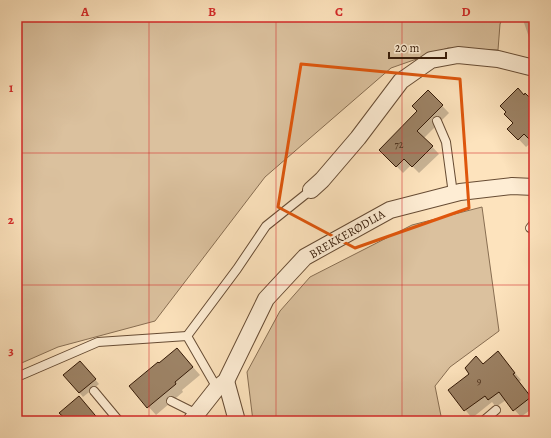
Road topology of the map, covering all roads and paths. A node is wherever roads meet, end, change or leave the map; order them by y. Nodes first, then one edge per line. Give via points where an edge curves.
1 (534, 68) edge
2 (437, 121) dead end
3 (534, 187) edge
4 (311, 190) joint
5 (452, 194) junction
6 (187, 336) junction
7 (17, 377) edge
8 (222, 384) junction
9 (94, 391) dead end
10 (171, 401) dead end
11 (496, 410) dead end
12 (194, 418) edge
13 (120, 421) edge
14 (237, 421) edge
15 (483, 421) edge

1 - 4 street via 458,55 431,60 401,81 358,138
2 - 5 lane via 446,142
3 - 5 street, BREKKERØDLIA via 512,186
4 - 6 lane via 266,226
5 - 8 street, BREKKERØDLIA via 390,210 305,257 266,299
6 - 7 lane via 98,342
6 - 8 lane
8 - 12 street, BREKKERØDLIA
8 - 14 street
9 - 13 lane
10 - 12 lane
11 - 15 lane

